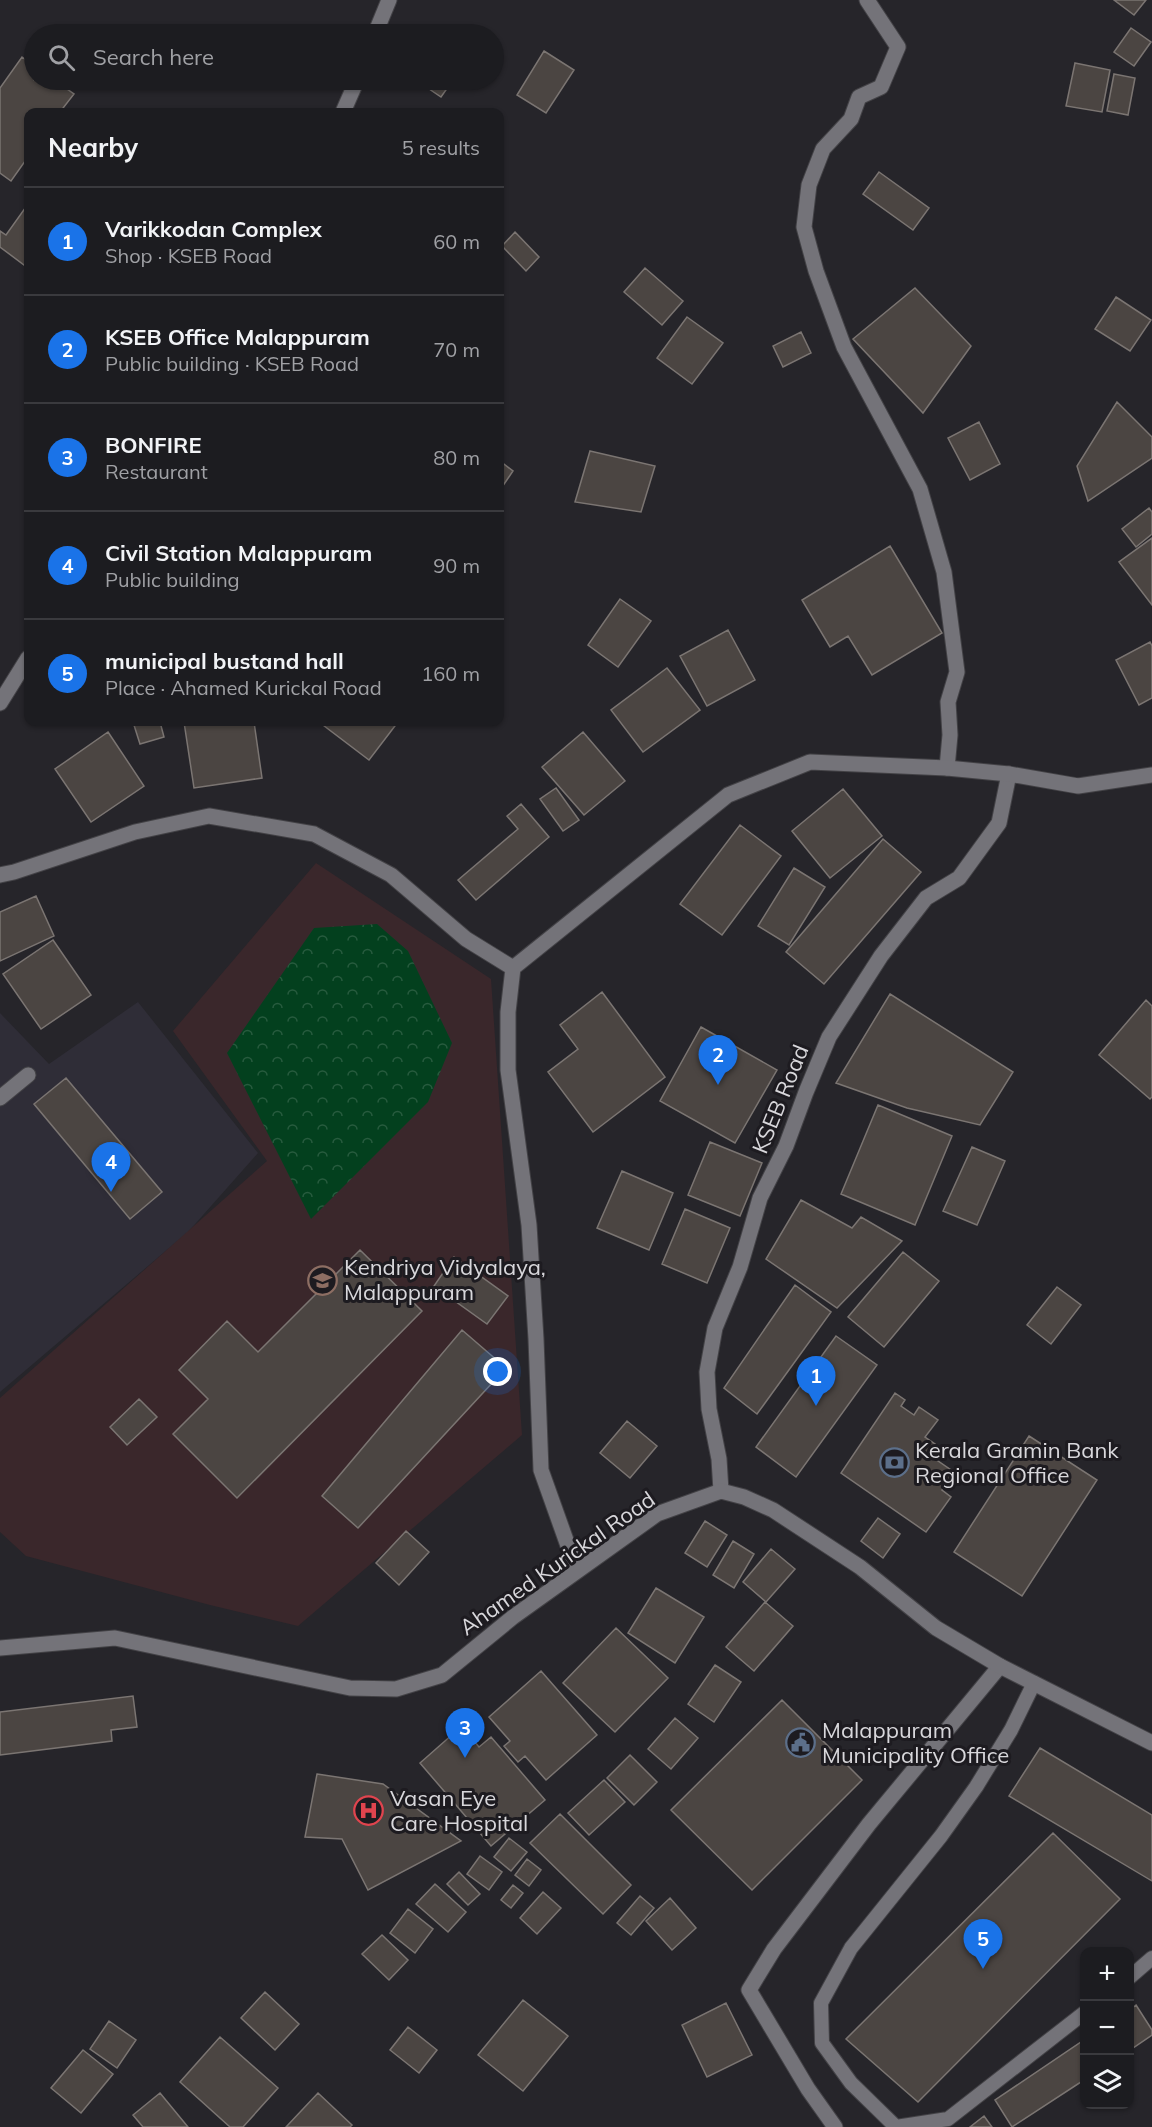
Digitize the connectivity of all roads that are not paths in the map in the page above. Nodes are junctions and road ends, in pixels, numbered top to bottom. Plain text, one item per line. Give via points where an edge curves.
1 (389, 0) edge
2 (867, 0) edge
3 (379, 24) edge
4 (353, 90) edge
5 (346, 108) edge
6 (24, 664) edge
7 (0, 703) edge
8 (947, 768) junction
9 (1009, 774) junction
10 (1152, 775) edge
11 (0, 875) edge
12 (513, 968) junction
13 (28, 1075) dead end
14 (0, 1098) edge
15 (721, 1491) junction
16 (577, 1571) junction
17 (0, 1648) edge
18 (1000, 1666) junction
19 (1034, 1683) junction
20 (1152, 1743) edge
21 (1152, 1958) edge
22 (1134, 1974) edge
23 (1080, 2016) edge
24 (835, 2127) edge

1 - 3 street
2 - 8 street via 898,47 881,87 859,97 851,119 823,148 809,185 804,227 844,347 920,489 944,572 957,672 948,702
4 - 5 street
6 - 7 street
8 - 9 street
8 - 12 street via 810,762 728,795
9 - 10 street via 1078,786
9 - 15 street, KSEB Road via 999,823 959,878 926,898 881,956 829,1037 786,1146 760,1198 740,1268 715,1328 707,1372
11 - 12 street via 135,832 209,816 314,834 391,875 466,939
12 - 16 street via 508,1070 528,1225 542,1470
13 - 14 street
15 - 16 street, Ahamed Kurickal Road via 657,1514
15 - 18 street via 773,1510 860,1567 936,1628
16 - 17 street, Ahamed Kurickal Road via 442,1675 396,1689 350,1688 115,1638
18 - 19 street
18 - 24 street via 869,1824 774,1949 749,1990
19 - 20 street
19 - 23 lane via 976,1788 851,1948 821,2003 822,2043 851,2083 896,2127 948,2119
21 - 22 lane

